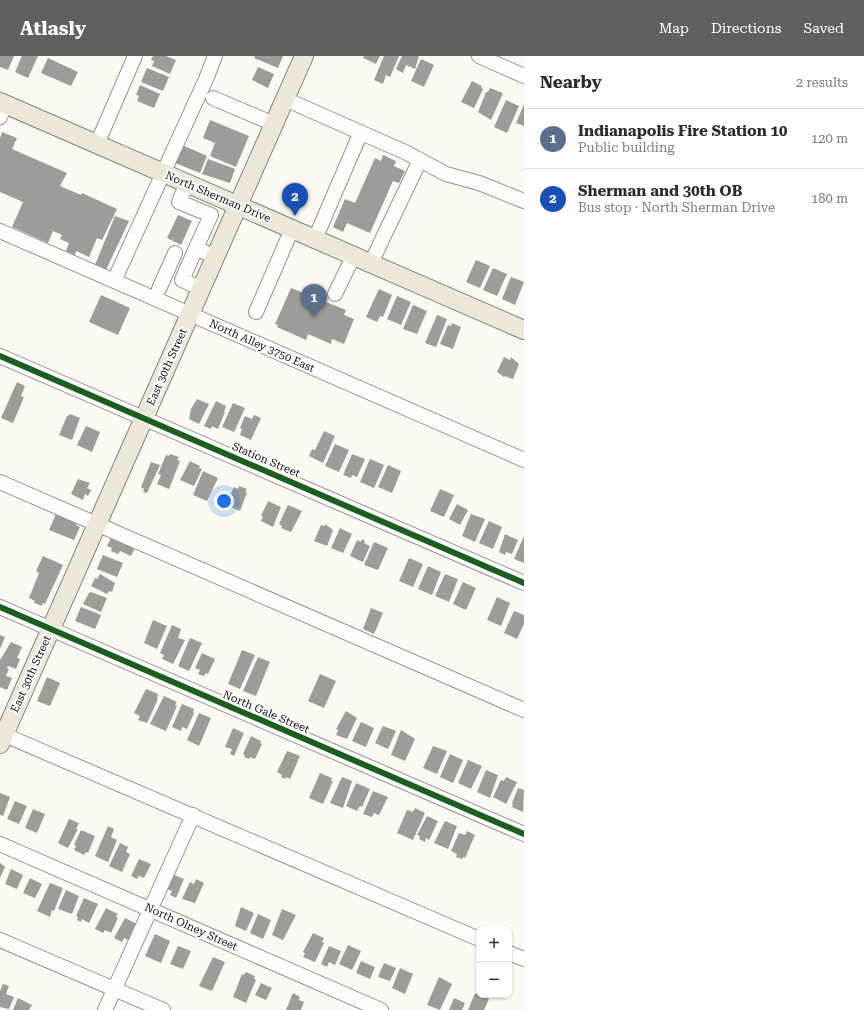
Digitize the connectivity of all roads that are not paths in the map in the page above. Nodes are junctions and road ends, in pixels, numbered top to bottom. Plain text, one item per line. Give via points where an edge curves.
1 (135, 56) edge
2 (215, 56) edge
3 (302, 56) edge
4 (479, 56) edge
5 (524, 76) edge
6 (213, 98) dead end
7 (285, 99) junction
8 (2, 108) edge
9 (274, 124) junction
10 (361, 132) junction
11 (97, 144) junction
12 (420, 160) junction
13 (163, 173) junction
14 (187, 183) junction
15 (219, 197) junction
16 (524, 201) edge
17 (239, 206) junction
18 (208, 220) junction
19 (292, 229) junction
20 (0, 231) edge
21 (226, 234) junction
22 (315, 239) junction
23 (196, 248) junction
24 (175, 253) dead end
25 (354, 255) junction
26 (215, 257) junction
27 (371, 263) junction
28 (166, 273) junction
29 (182, 280) junction
30 (114, 281) junction
31 (159, 289) dead end
32 (202, 289) junction
33 (335, 294) dead end
34 (256, 312) dead end
35 (191, 314) junction
36 (524, 330) edge
37 (0, 356) edge
38 (145, 418) junction
39 (524, 460) edge
40 (0, 482) edge
41 (98, 524) junction
42 (524, 583) edge
43 (0, 607) edge
44 (50, 629) junction
45 (524, 710) edge
46 (1, 737) edge
47 (193, 815) junction
48 (524, 834) edge
49 (0, 844) edge
50 (150, 910) junction
51 (476, 938) edge
52 (0, 940) edge
53 (512, 954) edge
54 (524, 959) edge
55 (114, 989) junction
56 (105, 1010) edge
57 (163, 1010) edge
58 (381, 1010) edge

1 - 11 street
2 - 13 street
3 - 7 main road, East 30th Street
4 - 5 street
6 - 9 street
7 - 9 main road, East 30th Street
7 - 10 street
8 - 11 main road, North Sherman Drive
9 - 17 main road, East 30th Street
10 - 12 street
10 - 22 street
11 - 13 main road, North Sherman Drive
12 - 16 street via 446,174 479,183
12 - 27 street
13 - 14 main road, North Sherman Drive
13 - 30 street
14 - 15 main road, North Sherman Drive
14 - 18 street via 179,202
15 - 17 main road, North Sherman Drive
15 - 18 street
17 - 19 main road, North Sherman Drive
17 - 21 main road, East 30th Street
18 - 21 street
18 - 23 street
19 - 22 main road, North Sherman Drive
19 - 34 street
20 - 30 street, North Alley 3750 East
21 - 26 main road, East 30th Street
22 - 25 main road, North Sherman Drive
23 - 26 street
23 - 29 street
24 - 28 street
25 - 27 main road, North Sherman Drive
25 - 33 street
26 - 32 main road, East 30th Street
27 - 36 main road, North Sherman Drive
28 - 29 street
28 - 31 street
29 - 32 street
30 - 35 street, North Alley 3750 East
32 - 35 main road, East 30th Street
35 - 38 main road, East 30th Street
35 - 39 street, North Alley 3750 East
37 - 38 street, Station Street
38 - 41 main road, East 30th Street
38 - 42 street, Station Street
40 - 41 street
41 - 44 main road, East 30th Street
41 - 45 street
43 - 44 street, North Gale Street
44 - 46 main road, East 30th Street
44 - 48 street, North Gale Street
46 - 47 street
47 - 50 street
47 - 51 street
49 - 50 street, North Olney Street
50 - 55 street
50 - 58 street, North Olney Street
52 - 55 street
53 - 54 street
55 - 56 street
55 - 57 street

